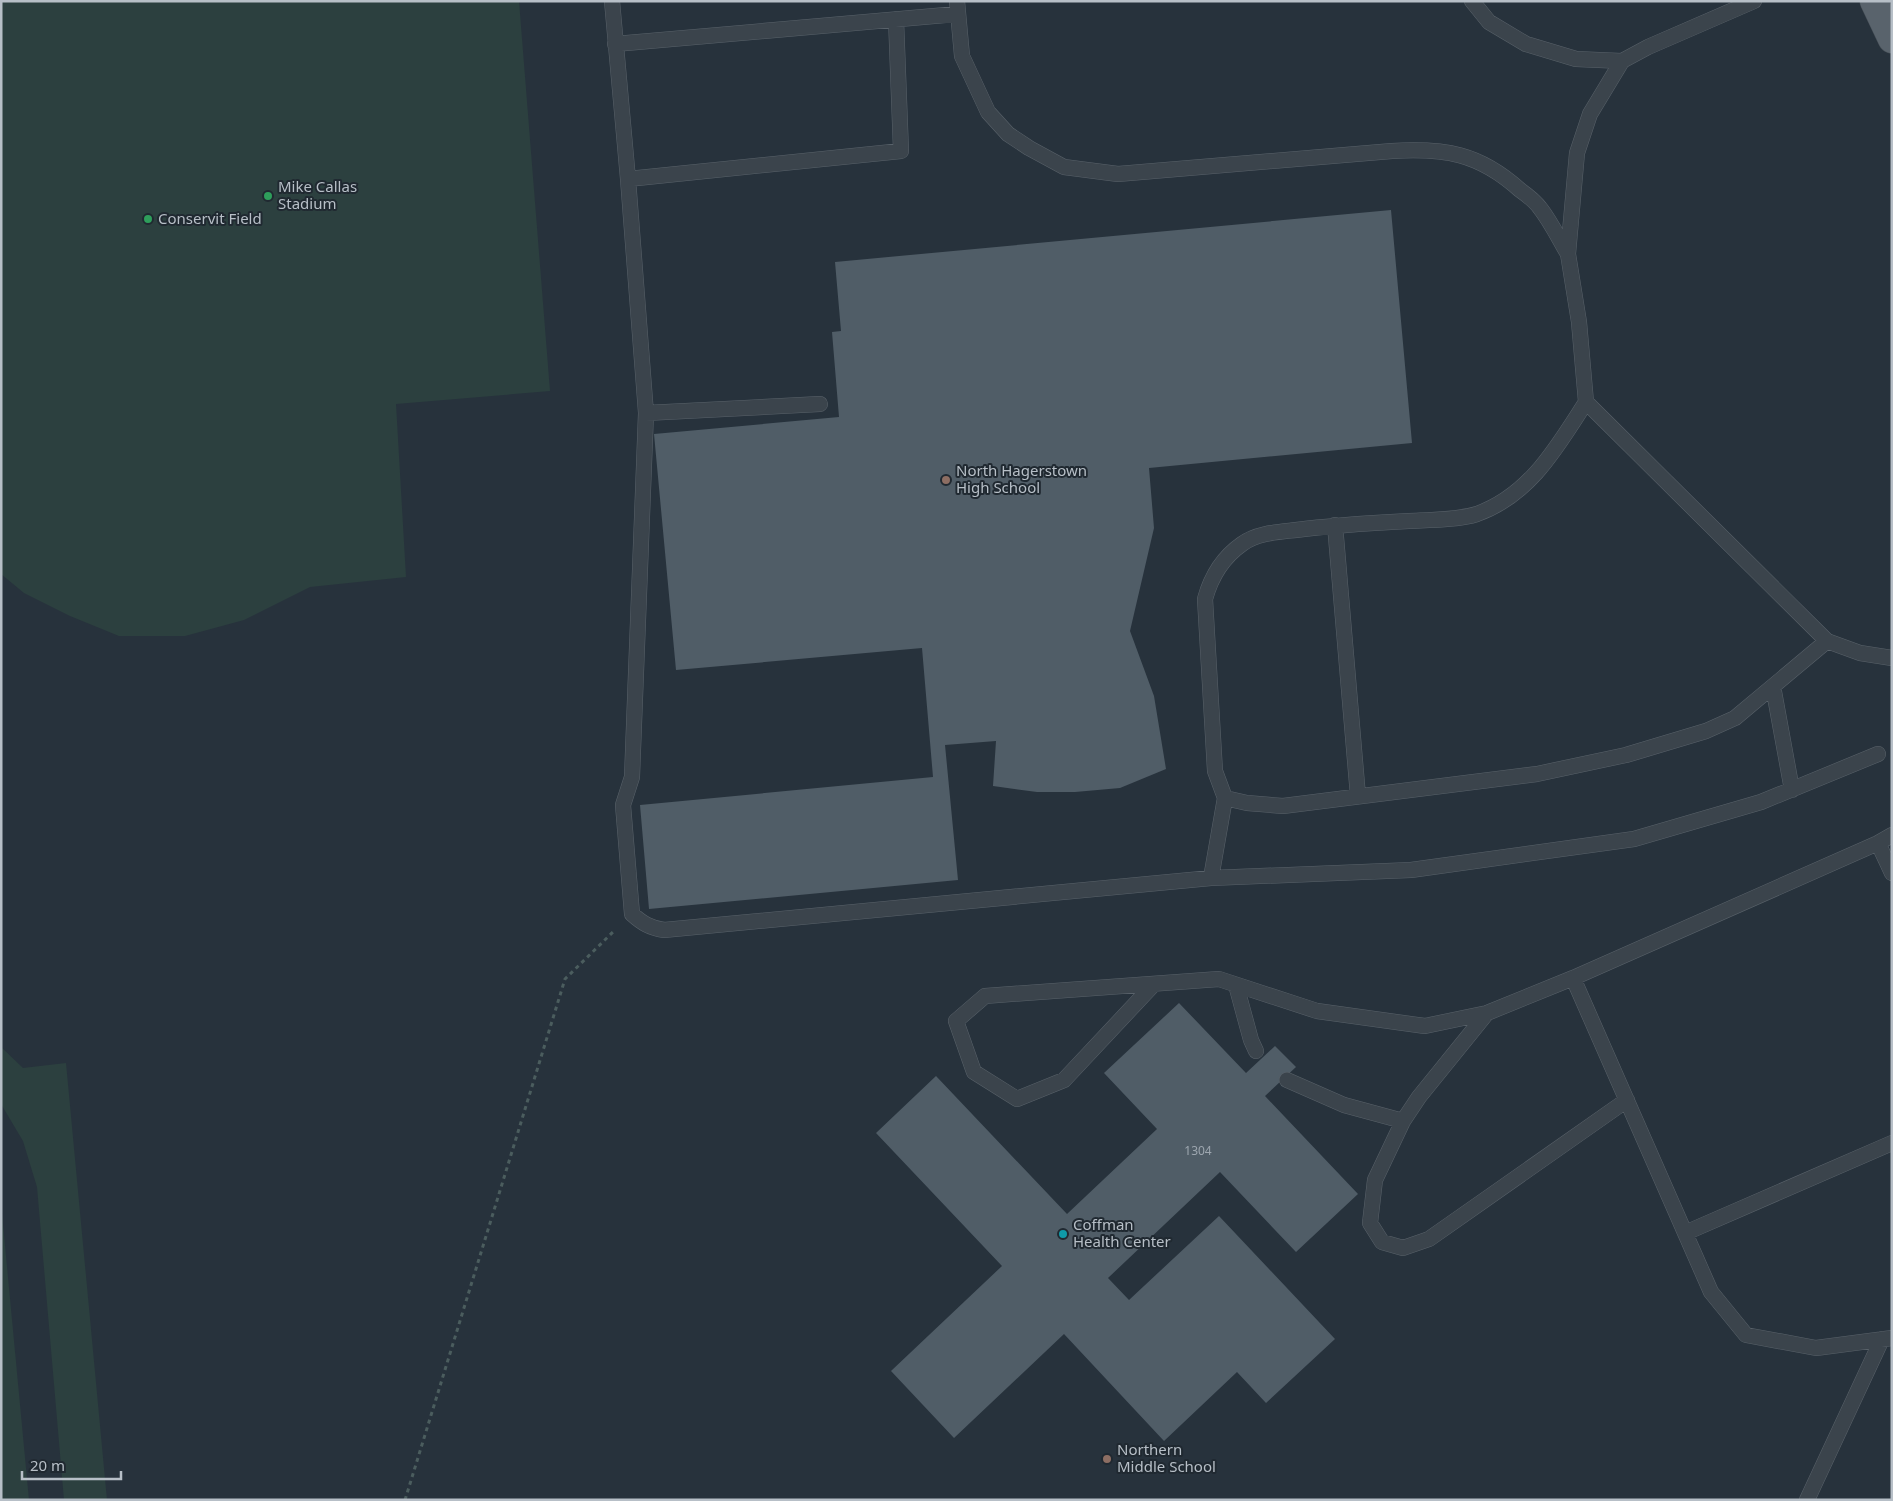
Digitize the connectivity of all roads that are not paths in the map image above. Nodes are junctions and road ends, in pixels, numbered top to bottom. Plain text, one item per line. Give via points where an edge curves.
1 (612, 1) edge
2 (1472, 1) edge
3 (1754, 1) edge
4 (1874, 1) edge
5 (957, 7) edge
6 (896, 19) junction
7 (1892, 39) edge
8 (615, 44) junction
9 (1622, 61) junction
10 (628, 179) junction
11 (1568, 254) junction
12 (1586, 402) junction
13 (820, 404) dead end
14 (646, 413) junction
15 (1335, 525) junction
16 (1827, 641) junction
17 (1892, 658) edge
18 (1773, 686) junction
19 (1878, 754) dead end
20 (1792, 790) junction
21 (1358, 796) junction
22 (1225, 798) junction
23 (1892, 835) edge
24 (1878, 844) junction
25 (1892, 873) edge
26 (1211, 878) junction
27 (1574, 978) junction
28 (1154, 984) junction
29 (1236, 985) junction
30 (1487, 1013) junction
31 (1256, 1051) dead end
32 (1287, 1080) dead end
33 (1627, 1100) junction
34 (1403, 1121) junction
35 (1892, 1143) edge
36 (1685, 1233) junction
37 (1887, 1339) edge
38 (1807, 1500) edge

1 - 8 lane
2 - 9 lane via 1489,22 1526,44 1576,60
3 - 9 lane
4 - 7 main road
5 - 6 lane
5 - 11 lane via 962,56 988,112 1008,134 1064,167 1118,174 1400,151 1455,154 1481,162 1504,175 1540,207
6 - 8 lane
6 - 10 lane via 901,151
8 - 10 lane
9 - 11 lane via 1590,114 1577,153
10 - 14 lane
11 - 12 lane via 1579,322
12 - 15 lane via 1549,459 1522,488 1502,502 1476,514 1439,520
12 - 16 lane
13 - 14 lane
14 - 26 lane via 632,777 623,805 632,914 651,928 664,930
15 - 21 lane
15 - 22 lane via 1265,534 1242,543 1225,559 1211,580 1205,599 1215,772
16 - 17 lane via 1860,653
16 - 18 lane
18 - 20 lane
18 - 21 lane via 1735,718 1626,755 1537,774
19 - 20 lane
20 - 26 lane via 1634,839 1411,870
21 - 22 lane via 1283,806
22 - 26 lane
23 - 24 lane
24 - 25 lane
24 - 27 lane
27 - 30 lane
27 - 33 lane
28 - 28 lane via 1064,1080 1017,1099 974,1072 956,1021 985,996
28 - 29 lane via 1219,979
29 - 30 lane via 1317,1010 1425,1026
29 - 31 lane
30 - 34 lane
32 - 34 lane via 1344,1105
33 - 34 lane via 1429,1239 1403,1248 1382,1242 1370,1223 1375,1180
33 - 36 lane
35 - 36 lane
36 - 37 lane via 1711,1292 1746,1335 1816,1348
37 - 38 lane

